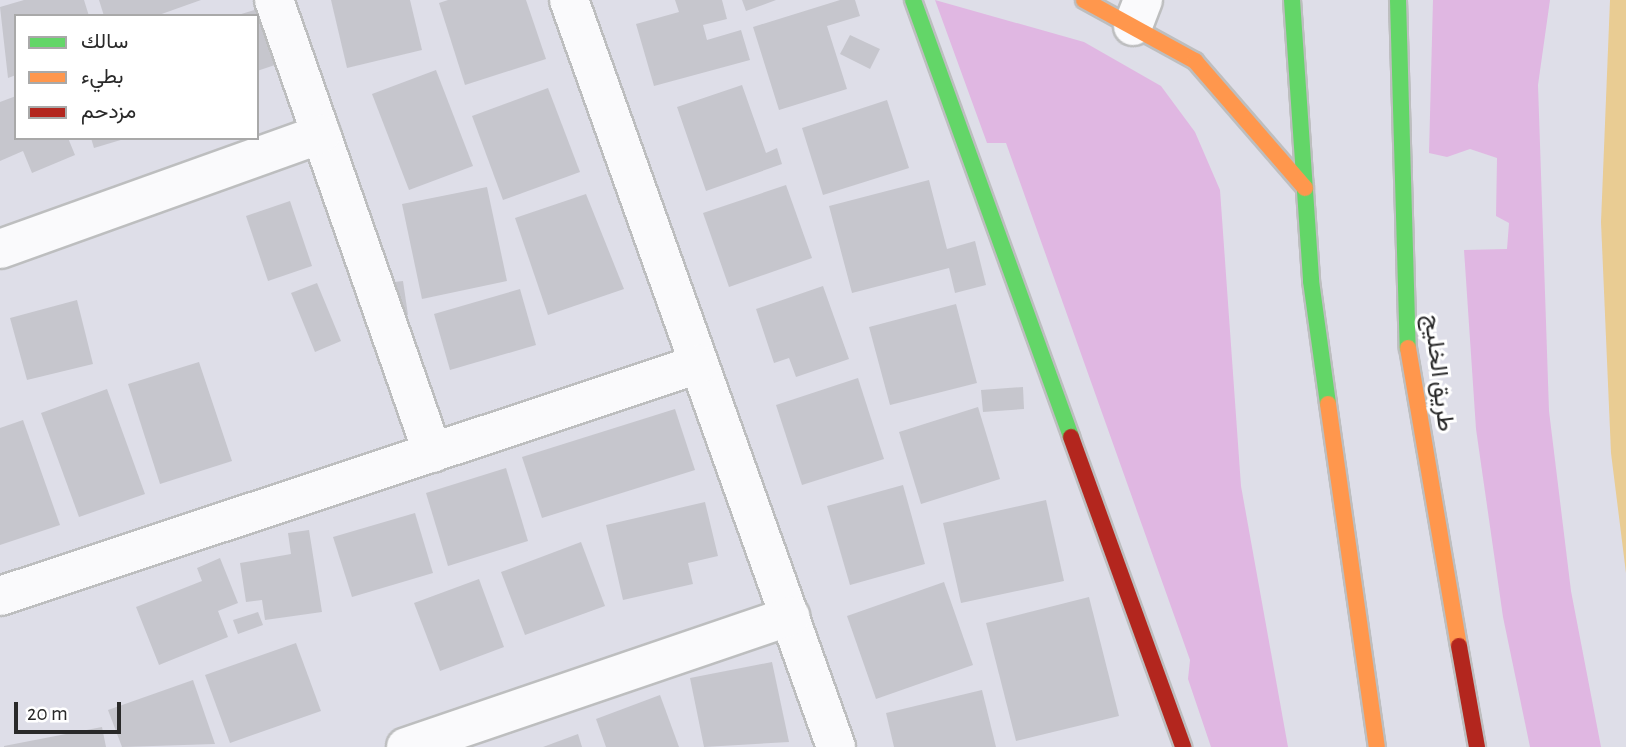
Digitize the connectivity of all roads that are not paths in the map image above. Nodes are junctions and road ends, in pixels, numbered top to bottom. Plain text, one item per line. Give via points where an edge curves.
1 (274, 0) edge
2 (569, 0) edge
3 (913, 0) edge
4 (1084, 0) edge
5 (1292, 0) edge
6 (1398, 0) edge
7 (1138, 13) edge
8 (321, 134) junction
9 (1305, 188) junction
10 (0, 248) edge
11 (699, 364) junction
12 (433, 453) junction
13 (0, 596) edge
14 (790, 616) junction
15 (406, 747) edge
16 (836, 747) edge
17 (1183, 747) edge
18 (1377, 747) edge
19 (1478, 747) edge

1 - 8 street
2 - 11 street
3 - 17 main road
4 - 7 main road
5 - 9 main road
6 - 19 main road, طريق الخليج via 1408,355
7 - 9 main road via 1195,61
8 - 10 street
8 - 12 street
9 - 18 main road via 1311,281
11 - 12 street
11 - 14 street
12 - 13 street
14 - 15 street
14 - 16 street

